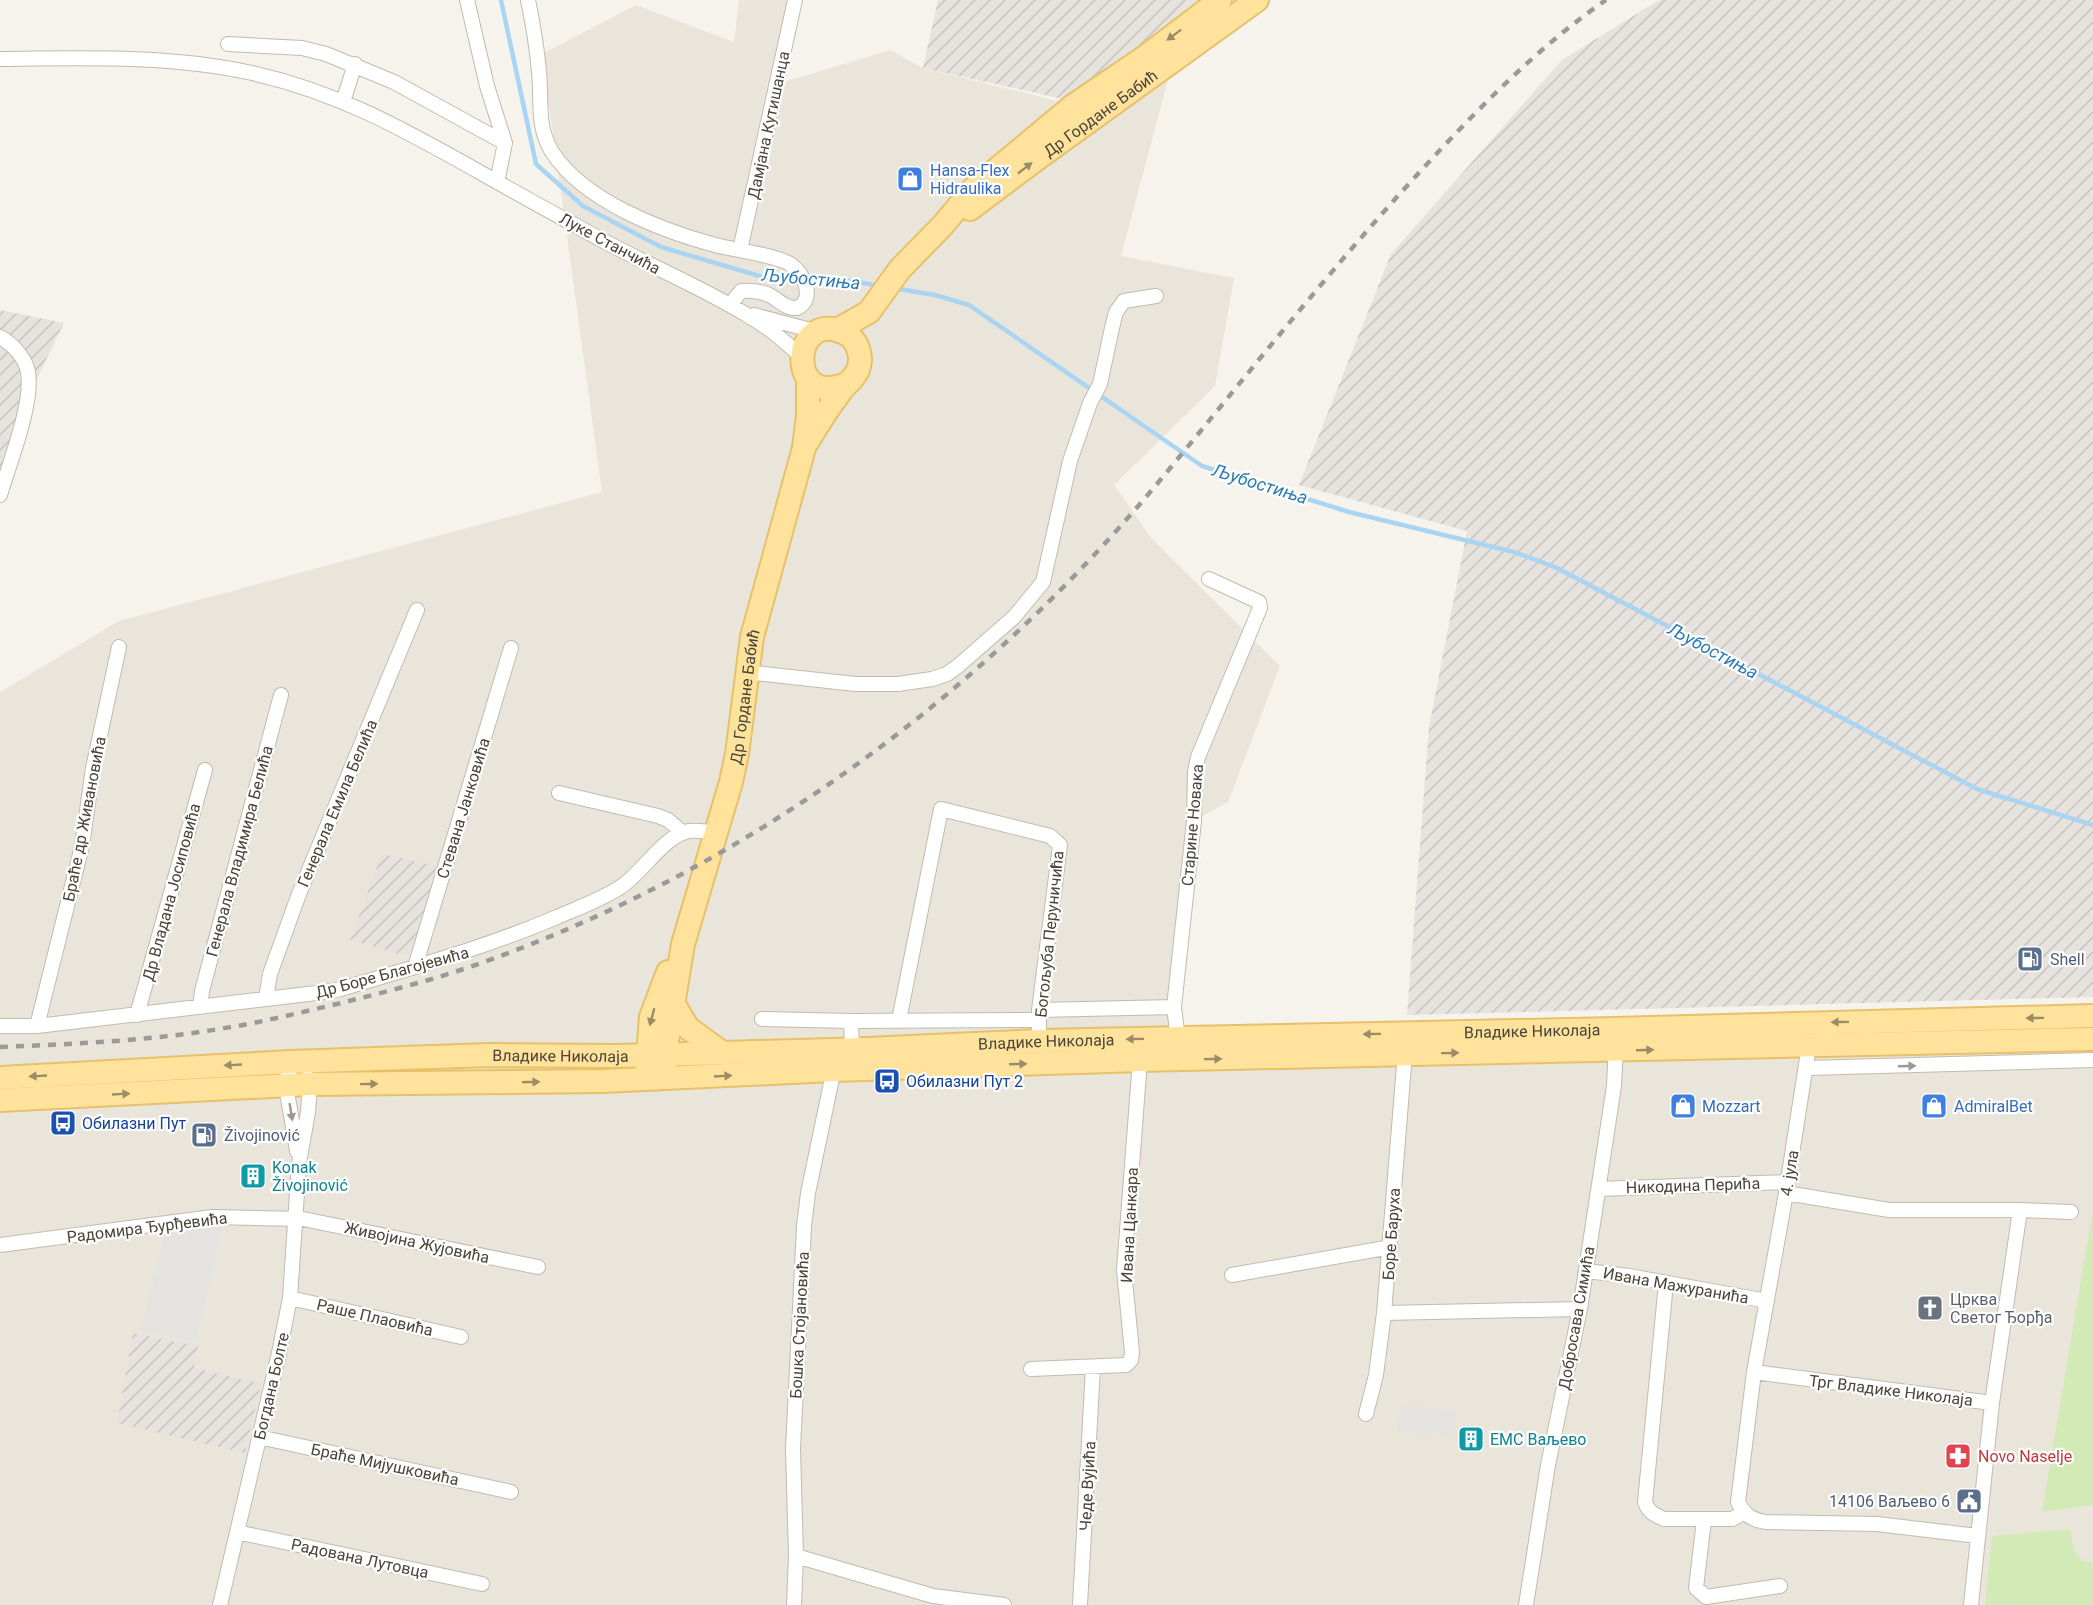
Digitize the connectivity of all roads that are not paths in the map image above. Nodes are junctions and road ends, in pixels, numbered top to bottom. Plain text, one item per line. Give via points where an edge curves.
1 (467, 0) edge
2 (528, 0) edge
3 (795, 0) edge
4 (1220, 0) edge
5 (1257, 0) edge
6 (228, 44) dead end
7 (0, 59) edge
8 (355, 64) junction
9 (344, 102) junction
10 (505, 143) junction
11 (497, 182) junction
12 (943, 225) junction
13 (740, 250) junction
14 (1156, 296) dead end
15 (730, 305) junction
16 (872, 309) junction
17 (748, 315) junction
18 (827, 331) junction
19 (0, 337) edge
20 (858, 347) junction
21 (801, 356) junction
22 (808, 378) junction
23 (846, 384) junction
24 (804, 448) junction
25 (0, 495) edge
26 (1209, 579) dead end
27 (417, 610) dead end
28 (119, 647) dead end
29 (511, 648) dead end
30 (746, 672) junction
31 (281, 695) dead end
32 (205, 770) dead end
33 (559, 793) dead end
34 (716, 832) junction
35 (683, 833) junction
36 (683, 944) junction
37 (415, 967) junction
38 (266, 998) junction
39 (673, 1003) junction
40 (200, 1007) junction
41 (1174, 1007) junction
42 (137, 1015) junction
43 (2093, 1016) edge
44 (762, 1019) dead end
45 (899, 1020) junction
46 (851, 1021) junction
47 (1039, 1024) junction
48 (0, 1026) edge
49 (36, 1026) junction
50 (1178, 1039) junction
51 (1616, 1040) junction
52 (2093, 1040) edge
53 (1809, 1045) junction
54 (721, 1052) junction
55 (1405, 1053) junction
56 (656, 1055) junction
57 (841, 1056) junction
58 (1140, 1060) junction
59 (2093, 1060) edge
60 (297, 1061) junction
61 (1807, 1068) junction
62 (0, 1078) edge
63 (656, 1079) junction
64 (310, 1084) junction
65 (286, 1086) junction
66 (0, 1100) edge
67 (299, 1163) junction
68 (1787, 1187) junction
69 (1599, 1189) junction
70 (2020, 1210) junction
71 (2071, 1212) dead end
72 (295, 1219) junction
73 (0, 1245) edge
74 (1390, 1247) junction
75 (538, 1266) dead end
76 (1586, 1271) junction
77 (1232, 1275) dead end
78 (1666, 1283) junction
79 (290, 1298) junction
80 (1767, 1301) junction
81 (1580, 1309) junction
82 (1384, 1313) junction
83 (461, 1337) dead end
84 (1094, 1367) junction
85 (1031, 1369) dead end
86 (1754, 1372) junction
87 (1992, 1403) junction
88 (1366, 1414) dead end
89 (259, 1437) junction
90 (511, 1492) dead end
91 (1743, 1514) junction
92 (1704, 1520) junction
93 (237, 1532) junction
94 (1978, 1536) junction
95 (796, 1556) junction
96 (482, 1584) dead end
97 (1780, 1586) dead end
98 (220, 1605) edge
99 (794, 1605) edge
100 (1004, 1605) edge
101 (1080, 1605) edge
102 (1526, 1605) edge
103 (1971, 1605) edge

1 - 10 street
2 - 13 street via 536,34 541,124 546,142 567,171 625,211 689,237
3 - 13 street, Дамјана Кутишанца
4 -> 12 main road, Др Гордане Бабић via 1074,105 973,189
12 -> 5 main road, Др Гордане Бабић via 981,202
6 - 8 street via 302,48
7 - 9 street, Луке Станчића via 115,58 205,64 284,81
8 - 9 street
8 - 10 street
9 - 11 street, Луке Станчића via 415,135
10 - 11 street
11 - 15 street, Луке Станчића
12 - 16 main road, Др Гордане Бабић via 900,269
13 - 15 street via 789,263 797,270 808,296 797,308 789,308 755,290 741,291
14 - 30 street via 1120,304 1100,384 1070,461 1043,582 1014,617 958,666 932,679 855,684
15 - 17 street, Луке Станчића
16 - 18 main road
16 - 20 main road
17 - 18 street, Луке Станчића
17 - 21 street, Луке Станчића
18 - 20 main road via 846,333
18 - 21 main road via 810,338
19 - 25 street via 12,343 27,367 28,398
20 - 23 main road via 860,364
21 - 22 main road
22 - 23 main road via 821,387 838,388
22 - 24 main road
23 - 24 main road
24 - 30 main road, Др Гордане Бабић
26 - 41 street, Старине Новака via 1259,602 1260,608 1198,757
27 - 38 street, Генерала Емила Белића via 298,894 270,974
28 - 49 street, Браће др Живановића via 93,768 82,846
29 - 37 street, Стевана Јанковића
30 - 34 main road, Др Гордане Бабић via 737,754
31 - 40 street, Генерала Владимира Белића
32 - 42 street, Др Владана Јосиповића
33 - 35 street via 658,816
34 - 35 street
34 - 36 main road, Др Гордане Бабић
35 - 37 street, Др Боре Благојевића via 618,889 524,932
36 - 39 main road, Др Гордане Бабић
36 -> 56 main road, Др Гордане Бабић via 665,977 651,1017
37 - 38 street, Др Боре Благојевића via 325,992
38 - 40 street, Др Боре Благојевића
39 - 54 main road via 688,1028
39 - 56 main road, Др Гордане Бабић
40 - 42 street, Др Боре Благојевића
41 - 47 street
41 - 50 street, Старине Новака
42 - 49 street, Др Боре Благојевића
43 -> 51 main road, Владике Николаја
44 - 46 street
45 - 46 street
45 - 47 street
45 - 47 street, Богољуба Перуничића via 941,809 1050,836 1060,845
46 - 57 street, Бошка Стојановића
50 -> 47 main road, Владике Николаја
47 - 57 main road, Владике Николаја
48 - 49 street, Др Боре Благојевића
51 -> 50 main road, Владике Николаја via 1570,1029
51 -> 53 main road, Владике Николаја
55 -> 51 main road, Владике Николаја
51 - 69 street, Добросава Симића via 1614,1086
52 - 53 main road, Владике Николаја
53 - 61 street, 4. јула
54 - 56 main road, Владике Николаја
54 - 57 main road, Владике Николаја
58 -> 55 main road, Владике Николаја
55 - 74 street, Боре Баруха
56 - 60 main road, Владике Николаја
56 - 63 main road, Др Гордане Бабић
57 -> 58 main road, Владике Николаја
63 -> 57 main road, Владике Николаја
57 - 95 street, Бошка Стојановића via 808,1192 804,1226 793,1449
58 - 84 street, Ивана Цанкара via 1124,1270 1131,1360 1126,1365
61 -> 59 street
60 -> 62 main road, Владике Николаја
60 - 64 street, Богдана Болте
60 - 65 street, Богдана Болте
61 - 68 street, 4. јула
64 -> 63 main road, Владике Николаја
64 - 65 main road, Владике Николаја
64 - 67 street, Богдана Болте
66 -> 65 main road, Владике Николаја
65 -> 67 street, Богдана Болте
67 - 72 street, Богдана Болте
68 - 69 street, Никодина Перића
68 - 70 street via 1889,1210
68 - 80 street, 4. јула
69 - 76 street, Добросава Симића
70 - 71 street
70 - 87 street, Трг Владике Николаја
72 - 73 street, Радомира Ђурђевића via 212,1217
72 - 75 street, Живојина Жујовића
72 - 79 street, Богдана Болте
74 - 77 street
74 - 82 street, Боре Баруха
76 - 78 street, Ивана Мажуранића
76 - 81 street, Добросава Симића
78 - 80 street, Ивана Мажуранића
78 - 92 street via 1645,1502 1647,1509 1664,1519
79 - 83 street, Раше Плаовића
79 - 89 street, Богдана Болте
80 - 86 street, 4. јула
81 - 82 street
81 - 102 street, Добросава Симића via 1548,1465
82 - 88 street, Боре Баруха via 1376,1375
84 - 85 street, Ивана Цанкара
84 - 101 street, Чеде Вујића
86 - 87 street, Трг Владике Николаја
86 - 91 street, 4. јула via 1738,1502
87 - 94 street
89 - 90 street, Браће Мијушковића
89 - 93 street, Богдана Болте
91 - 92 street via 1732,1519
91 - 94 street via 1765,1522 1877,1524
92 - 97 street via 1696,1588 1700,1593 1706,1596
93 - 96 street, Радована Лутовца
93 - 98 street, Богдана Болте
94 - 103 street
95 - 99 street, Бошка Стојановића
95 - 100 street via 933,1596

